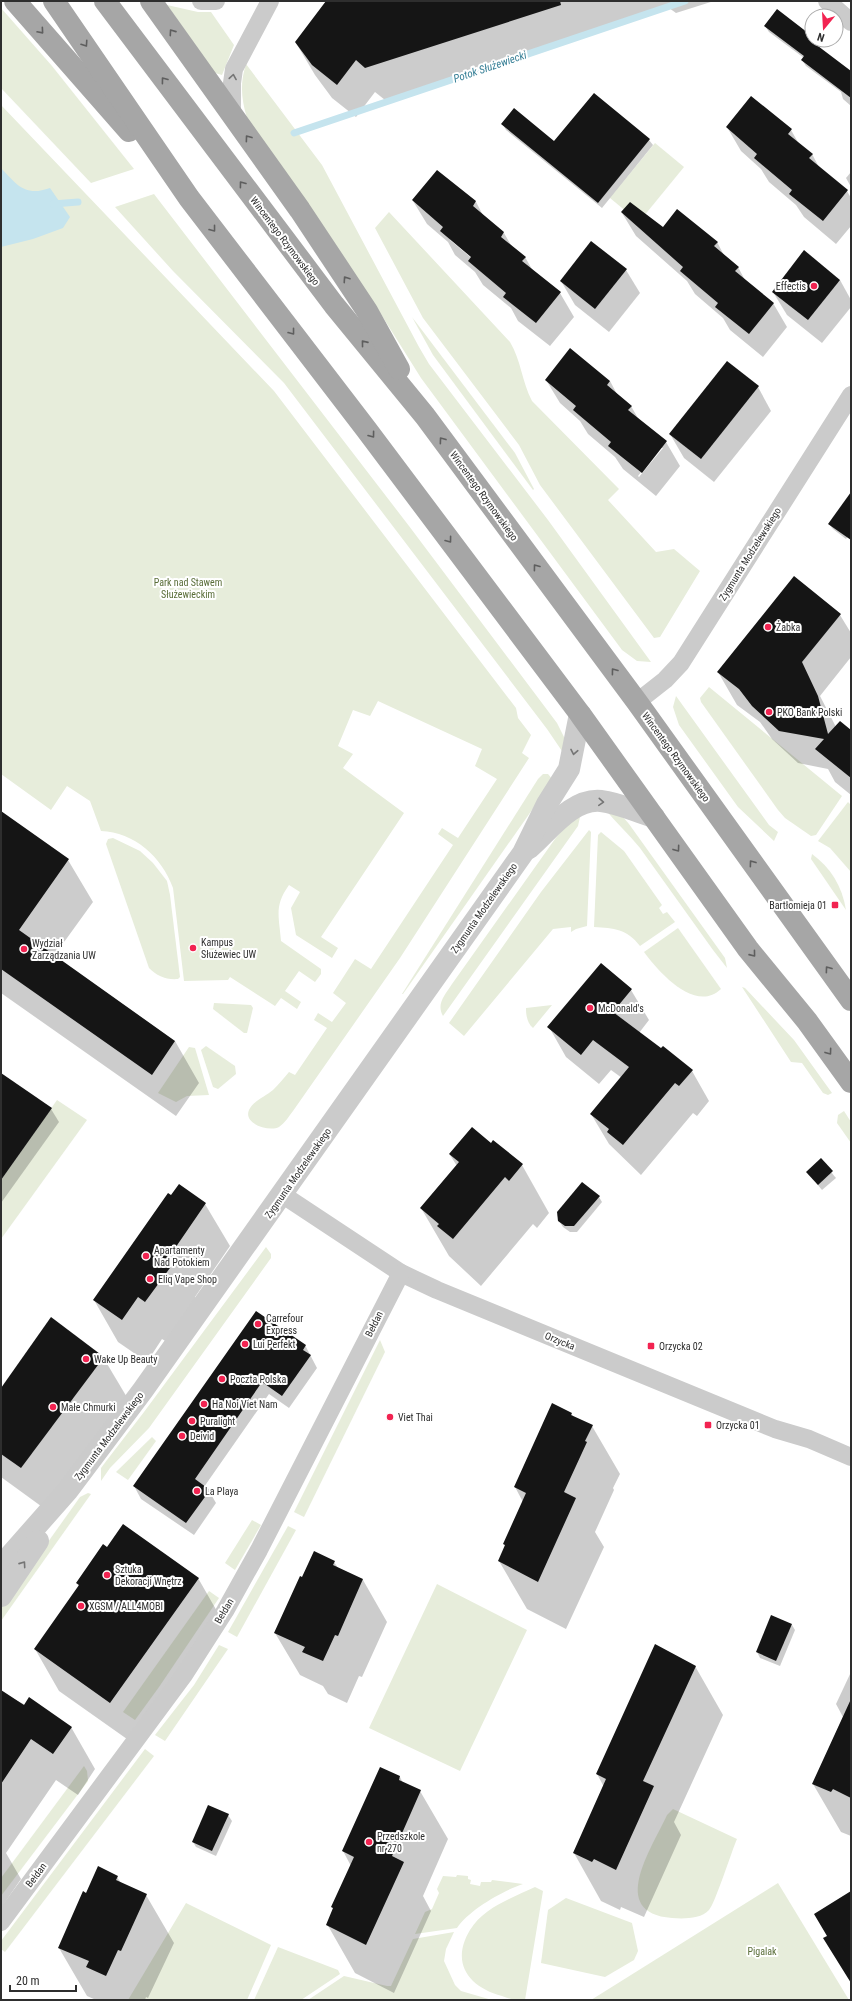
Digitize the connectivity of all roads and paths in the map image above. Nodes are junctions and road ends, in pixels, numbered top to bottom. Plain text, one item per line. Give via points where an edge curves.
1 (15, 1) edge
2 (54, 1) edge
3 (105, 1) edge
4 (151, 1) edge
5 (201, 1) edge
6 (216, 1) edge
7 (270, 1) edge
8 (827, 1) edge
9 (851, 22) edge
10 (232, 116) junction
11 (189, 198) junction
12 (851, 396) edge
13 (425, 416) junction
14 (637, 702) junction
15 (580, 714) junction
16 (654, 817) junction
17 (523, 853) junction
18 (851, 1000) edge
19 (851, 1082) edge
20 (283, 1195) junction
21 (401, 1273) junction
22 (851, 1457) edge
23 (68, 1490) junction
24 (1, 1566) edge
25 (1, 1596) edge
26 (1, 1922) edge

1 -> 11 main road
2 -> 11 main road
13 -> 3 main road, Wincentego Rzymowskiego via 334,305
10 -> 4 main road
5 - 6 street
10 -> 7 street via 234,69
8 - 9 street
13 -> 10 main road via 367,312 300,210
11 -> 15 main road
12 - 14 street, Zygmunta Modzelewskiego via 681,663 666,680
14 -> 13 main road, Wincentego Rzymowskiego
18 -> 14 main road, Wincentego Rzymowskiego
15 - 16 main road
15 -> 17 street, Zygmunta Modzelewskiego via 569,769 546,804
17 -> 16 street, Zygmunta Modzelewskiego via 570,811 587,803 608,802
16 -> 19 main road via 748,949
17 - 20 street, Zygmunta Modzelewskiego
20 - 21 street, Orzycka
20 - 23 street, Zygmunta Modzelewskiego
21 - 22 street, Orzycka via 622,1367
21 - 26 street, Bełdan via 259,1550 221,1616 184,1675
23 - 24 street, Zygmunta Modzelewskiego
25 -> 23 street, Zygmunta Modzelewskiego via 36,1545

